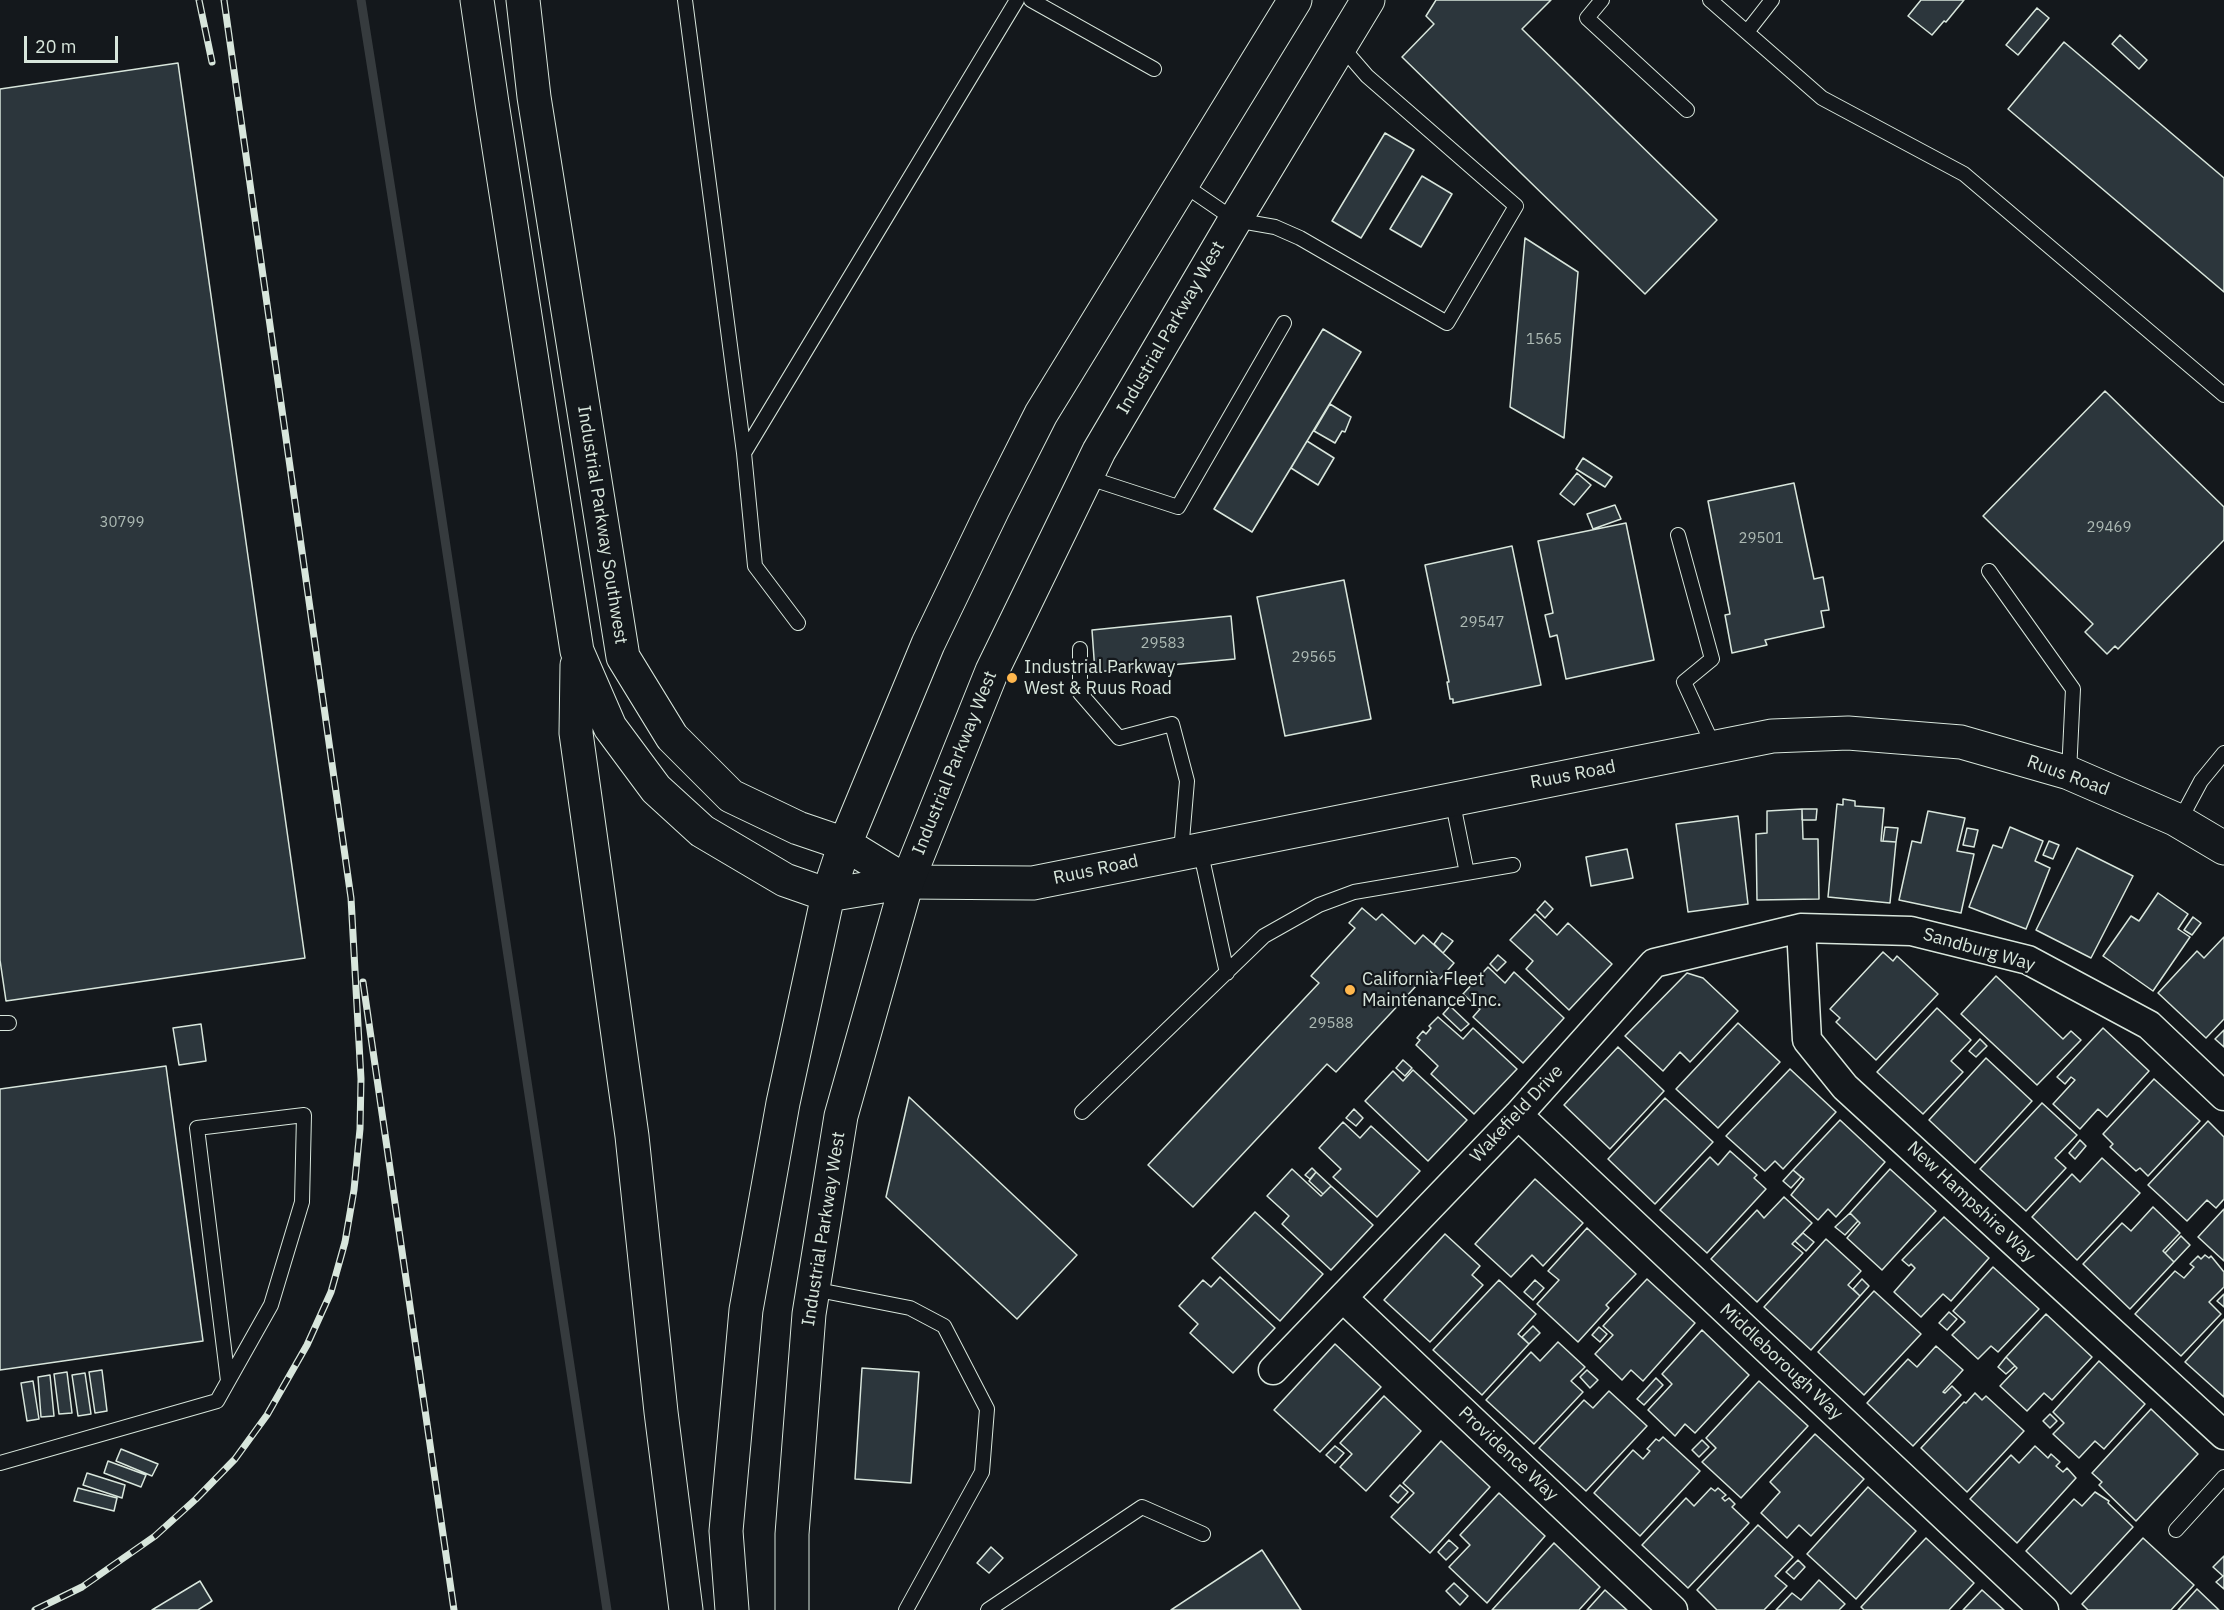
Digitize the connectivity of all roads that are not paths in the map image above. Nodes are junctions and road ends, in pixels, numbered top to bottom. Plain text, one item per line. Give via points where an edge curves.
1 (477, 0) edge
2 (523, 0) edge
3 (685, 0) edge
4 (1017, 0) edge
5 (1031, 0) edge
6 (1295, 0) edge
7 (1368, 0) edge
8 (1602, 0) edge
9 (1710, 0) edge
10 (1772, 0) edge
11 (1747, 32) junction
12 (1341, 46) junction
13 (1154, 69) dead end
14 (1687, 110) dead end
15 (1181, 183) junction
16 (1235, 220) junction
17 (1284, 323) dead end
18 (2224, 395) edge
19 (744, 453) junction
20 (1086, 477) junction
21 (1678, 535) dead end
22 (1989, 571) dead end
23 (798, 623) dead end
24 (1080, 649) dead end
25 (577, 651) junction
26 (1714, 747) junction
27 (2224, 753) edge
28 (2070, 773) junction
29 (1452, 799) junction
30 (2179, 822) junction
31 (845, 844) junction
32 (2224, 848) edge
33 (1191, 851) junction
34 (1513, 865) dead end
35 (1467, 873) junction
36 (907, 882) junction
37 (828, 895) junction
38 (1801, 928) junction
39 (1227, 973) junction
40 (2224, 1096) edge
41 (1082, 1112) dead end
42 (1518, 1115) junction
43 (813, 1288) junction
44 (1342, 1298) junction
45 (1273, 1370) dead end
46 (228, 1381) junction
47 (2224, 1435) edge
48 (0, 1463) edge
49 (2224, 1478) edge
50 (2176, 1530) dead end
51 (1203, 1534) dead end
52 (686, 1610) edge
53 (732, 1610) edge
54 (792, 1610) edge
55 (906, 1610) edge
56 (988, 1610) edge
57 (1673, 1610) edge
58 (2044, 1610) edge

1 - 25 main road
2 - 31 main road, Industrial Parkway Southwest via 534,97 623,657 672,737 731,796 798,828
3 - 19 lane
4 - 19 lane
5 - 13 lane
6 - 15 main road
7 - 12 main road, Industrial Parkway West
8 - 14 lane via 1587,18
9 - 11 lane
10 - 11 lane
11 - 18 lane via 1822,98 1964,174
12 - 16 main road, Industrial Parkway West
12 - 16 lane via 1367,76 1516,206 1447,323 1300,238 1275,227
15 - 16 lane
15 - 31 main road via 1041,414 928,644
16 - 20 main road, Industrial Parkway West
17 - 20 lane via 1178,507
19 - 23 lane via 755,566
20 - 36 main road, Industrial Parkway West via 992,670
21 - 26 lane via 1712,659 1684,682
22 - 28 lane via 2073,689
24 - 33 lane via 1080,693 1119,738 1172,724 1187,781
25 - 37 main road via 610,727 656,789 702,831 785,880
25 - 52 main road via 576,733 632,1136
26 - 28 main road, Ruus Road via 1772,736 1848,734 1961,742
26 - 29 main road, Ruus Road
27 - 30 lane via 2201,781
28 - 30 main road, Ruus Road
29 - 33 main road, Ruus Road
29 - 35 lane
30 - 32 main road, Ruus Road
31 - 36 main road, Industrial Parkway Southwest
31 - 37 main road
33 - 36 main road, Ruus Road via 1033,883
33 - 39 lane
34 - 35 lane
35 - 39 lane via 1353,892 1319,905 1264,936
36 - 37 main road
36 - 43 main road, Industrial Parkway West via 841,1116
37 - 53 main road via 783,1103 746,1310 726,1531
38 - 40 street, Sandburg Way via 1911,931 2028,960 2149,1025
38 - 42 street, Wakefield Drive via 1654,963
38 - 47 street, New Hampshire Way via 1807,1040 1845,1087
39 - 41 lane
42 - 44 street, Wakefield Drive
42 - 58 street, Middleborough Way
43 - 54 main road, Industrial Parkway West via 792,1534
43 - 55 lane via 910,1308 944,1326 987,1409 982,1472
44 - 45 street, Wakefield Drive
44 - 57 street, Providence Way
46 - 46 lane via 271,1305 302,1202 304,1115 197,1128
46 - 48 lane via 217,1401
49 - 50 lane
51 - 56 lane via 1142,1507

